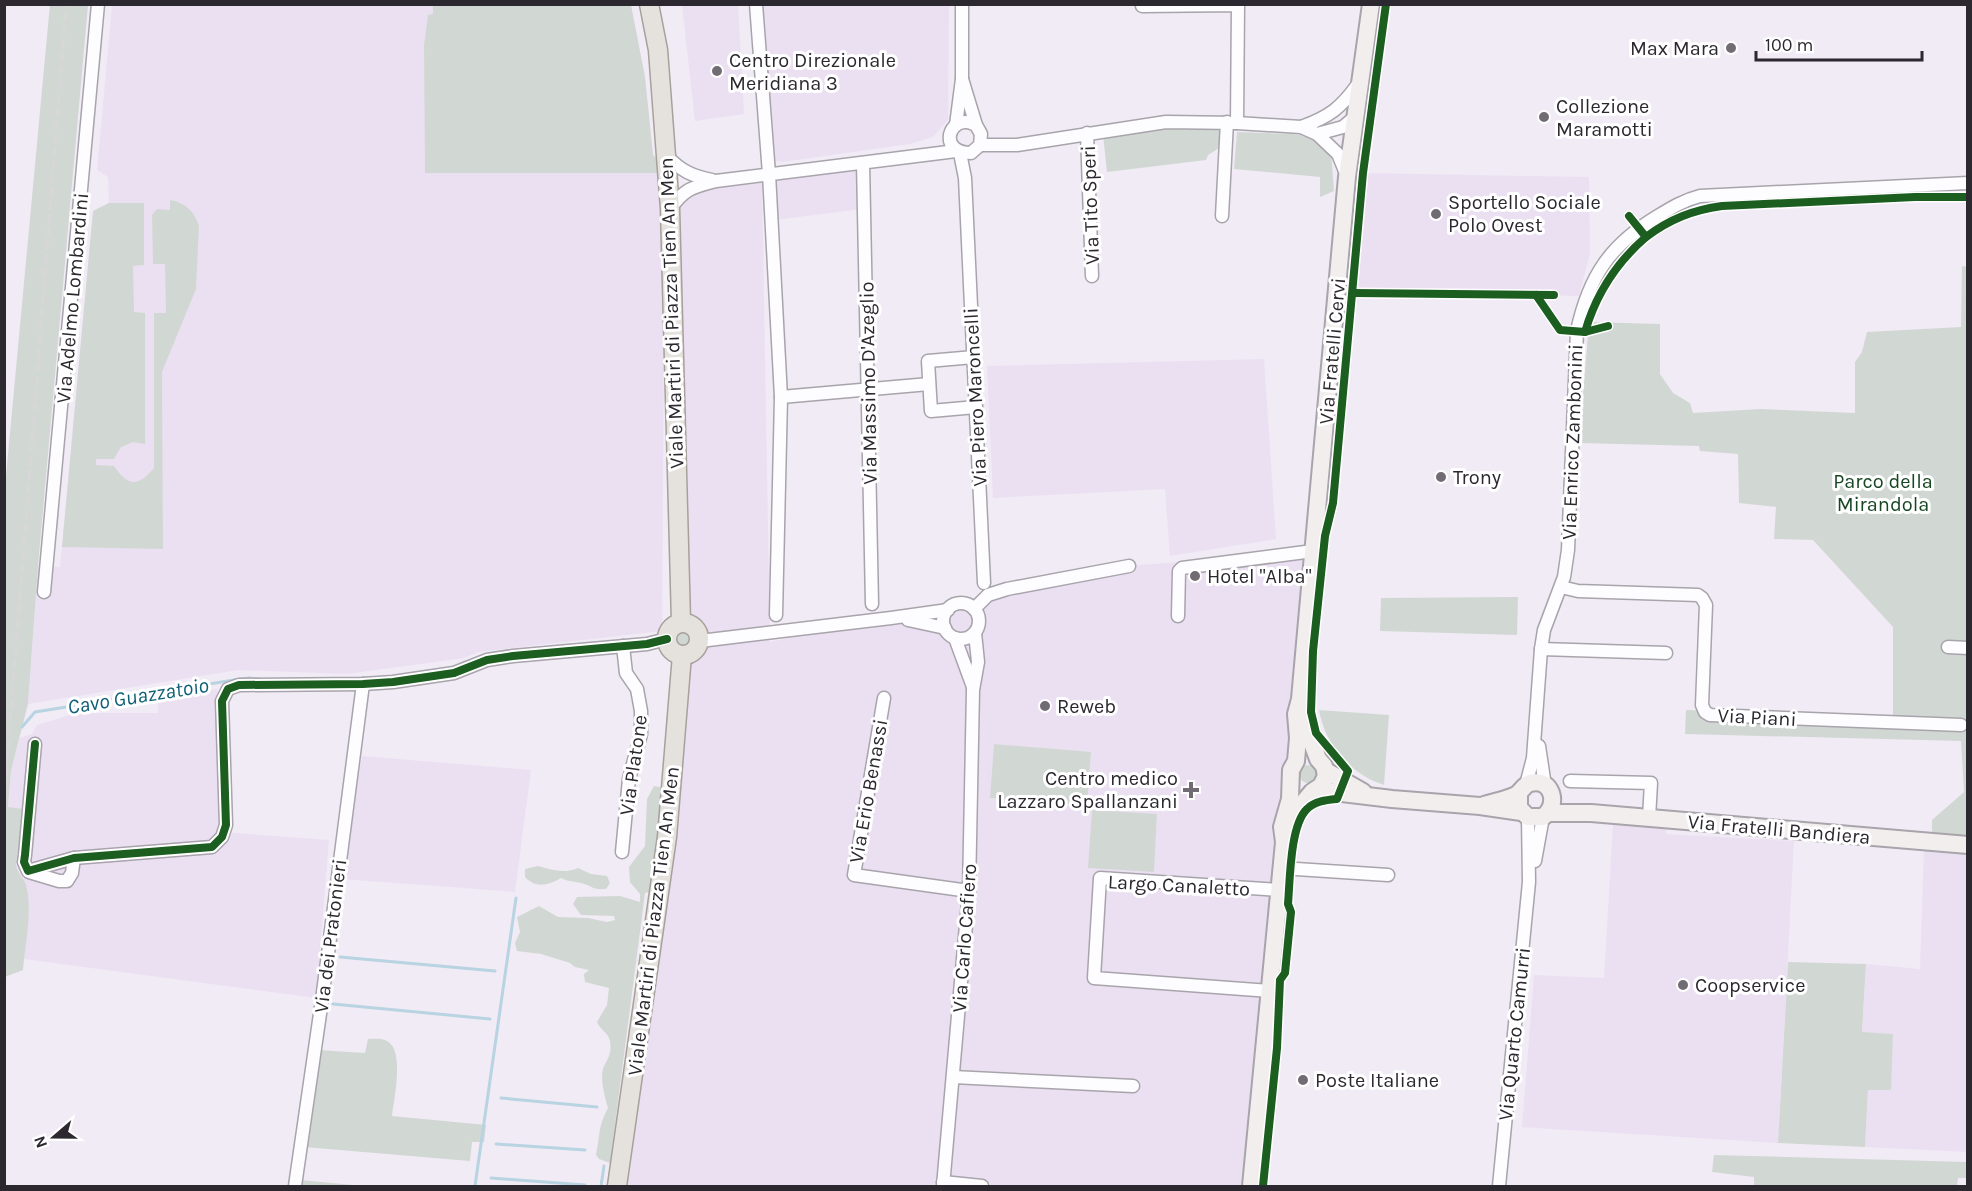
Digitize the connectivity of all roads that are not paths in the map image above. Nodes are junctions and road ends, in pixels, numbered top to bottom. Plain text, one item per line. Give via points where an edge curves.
1 (98, 4) edge
2 (649, 4) edge
3 (756, 4) edge
4 (962, 4) edge
5 (1371, 4) edge
6 (1142, 6) dead end
7 (962, 79) junction
8 (1361, 81) junction
9 (1356, 116) junction
10 (1232, 123) junction
11 (1301, 127) junction
12 (953, 128) junction
13 (1087, 133) junction
14 (1317, 134) junction
15 (971, 144) junction
16 (926, 155) junction
17 (667, 156) junction
18 (863, 163) junction
19 (769, 174) junction
20 (1347, 177) junction
21 (716, 181) junction
22 (1968, 183) edge
23 (670, 208) junction
24 (1222, 216) dead end
25 (1092, 276) dead end
26 (974, 357) junction
27 (929, 384) junction
28 (868, 389) junction
29 (781, 397) junction
30 (976, 407) junction
31 (1313, 551) junction
32 (1129, 566) dead end
33 (1561, 586) junction
34 (986, 589) junction
35 (44, 592) dead end
36 (872, 604) dead end
37 (974, 609) junction
38 (948, 610) junction
39 (776, 615) dead end
40 (1178, 616) dead end
41 (891, 618) junction
42 (681, 622) junction
43 (945, 628) junction
44 (975, 633) junction
45 (955, 638) junction
46 (667, 639) junction
47 (700, 641) junction
48 (623, 646) junction
49 (1948, 647) dead end
50 (1968, 648) edge
51 (1541, 649) junction
52 (1666, 653) dead end
53 (682, 655) junction
54 (363, 684) junction
55 (973, 690) junction
56 (884, 698) dead end
57 (1299, 699) junction
58 (1536, 721) junction
59 (1961, 725) dead end
60 (35, 744) dead end
61 (1296, 761) junction
62 (1322, 765) junction
63 (1291, 780) junction
64 (1570, 781) dead end
65 (1522, 789) junction
66 (1314, 791) junction
67 (1549, 791) junction
68 (1369, 796) junction
69 (1480, 806) junction
70 (1591, 813) junction
71 (1535, 815) junction
72 (1649, 818) junction
73 (1284, 842) junction
74 (1968, 844) edge
75 (622, 852) dead end
76 (74, 858) junction
77 (1281, 868) junction
78 (28, 872) junction
79 (1388, 875) dead end
80 (1279, 890) junction
81 (969, 891) junction
82 (1269, 991) junction
83 (953, 1077) junction
84 (1133, 1086) dead end
85 (943, 1184) edge
86 (295, 1186) edge
87 (617, 1186) edge
88 (982, 1186) edge
89 (1251, 1186) edge
90 (1499, 1186) edge

1 - 35 street, Via Adelmo Lombardini
2 - 17 main road, Viale Martiri di Piazza Tien An Men via 658,50
3 - 19 street
4 - 7 street
5 - 8 main road, Via Fratelli Cervi
6 - 10 street via 1238,4
7 - 12 street
7 - 15 street
8 - 9 main road, Via Fratelli Cervi
8 - 11 street via 1331,114
9 - 14 street via 1343,127
9 - 20 main road, Via Fratelli Cervi
10 - 11 street
10 - 13 street via 1166,122
10 - 24 street
11 - 14 street
12 - 15 street via 950,142
12 - 15 street via 966,122
12 - 16 street
13 - 15 street via 1017,145
13 - 25 street, Via Tito Speri
14 - 20 street via 1338,154
15 - 16 street
15 - 26 street, Via Piero Maroncelli via 965,178
16 - 18 street
17 - 21 street via 694,177
17 - 23 main road, Viale Martiri di Piazza Tien An Men
18 - 19 street
18 - 28 street, Via Massimo D'Azeglio
19 - 21 street
19 - 29 street
20 - 31 main road, Via Fratelli Cervi
21 - 23 street via 688,188
22 - 33 street, Via Enrico Zambonini via 1708,194 1673,207 1639,228 1614,250 1590,286 1577,331 1568,550
23 - 42 main road, Viale Martiri di Piazza Tien An Men
26 - 27 street via 928,361
26 - 30 street, Via Piero Maroncelli
27 - 28 street
27 - 30 street via 931,411
28 - 29 street
28 - 36 street, Via Massimo D'Azeglio
29 - 39 street
30 - 34 street, Via Piero Maroncelli
31 - 40 street via 1182,568
31 - 57 main road, Via Fratelli Cervi
32 - 34 street via 1007,589
33 - 51 street, Via Enrico Zambonini
33 - 59 street, Via Piani via 1578,591 1701,597 1706,605 1702,705 1710,715
34 - 37 street
37 - 38 street via 960,604
37 - 44 street via 979,619
38 - 41 street
38 - 43 street
41 - 43 street
41 - 47 street
42 - 46 main road via 670,630
42 - 47 main road via 695,627
43 - 45 street
44 - 45 street via 964,639
44 - 55 street, Via Carlo Cafiero via 978,662
45 - 55 street, Via Carlo Cafiero
46 - 48 street
46 - 53 main road via 673,652
47 - 53 main road via 692,653
48 - 54 street via 513,656 431,678
48 - 75 street, Via Platone via 627,673 637,689 641,734 630,779
49 - 50 street
51 - 52 street
51 - 58 street, Via Enrico Zambonini
53 - 87 main road, Viale Martiri di Piazza Tien An Men via 667,837
54 - 76 street via 228,688 222,701 226,825 222,837 212,847
54 - 86 street, Via dei Pratonieri
55 - 81 street, Via Carlo Cafiero
56 - 81 street, Via Erio Benassi via 854,875
57 - 61 main road, Via Fratelli Cervi
57 - 62 main road, Via Fratelli Cervi
58 - 65 street, Via Enrico Zambonini via 1533,759
58 - 67 street, Via Enrico Zambonini
60 - 78 street via 24,862
61 - 62 main road via 1306,756
61 - 63 main road, Via Fratelli Cervi
62 - 66 main road, Via Fratelli Cervi via 1324,782
62 - 68 main road, Via Fratelli Bandiera
63 - 66 main road via 1301,791
63 - 73 main road, Via Fratelli Cervi via 1282,827
64 - 72 street via 1651,783
65 - 67 main road, Via Fratelli Bandiera via 1535,783
65 - 69 main road, Via Fratelli Bandiera
65 - 71 main road via 1517,803
66 - 68 main road, Via Fratelli Bandiera
66 - 73 main road, Via Fratelli Cervi via 1294,816
67 - 70 main road, Via Fratelli Bandiera via 1571,807
67 - 71 main road via 1551,808
68 - 69 main road, Via Fratelli Bandiera
69 - 71 main road, Via Fratelli Bandiera
70 - 71 main road, Via Fratelli Bandiera
70 - 72 main road, Via Fratelli Bandiera
71 - 90 street, Via Quarto Camurri
72 - 74 main road, Via Fratelli Bandiera
73 - 77 main road, Via Fratelli Cervi
76 - 78 street
76 - 78 street via 68,881
77 - 79 street
77 - 80 main road, Via Fratelli Cervi
80 - 82 main road, Via Fratelli Cervi
80 - 82 street, Largo Canaletto via 1100,878 1094,978
81 - 83 street, Via Carlo Cafiero
82 - 89 main road, Via Fratelli Cervi
83 - 84 street
83 - 85 street, Via Carlo Cafiero
85 - 88 street

